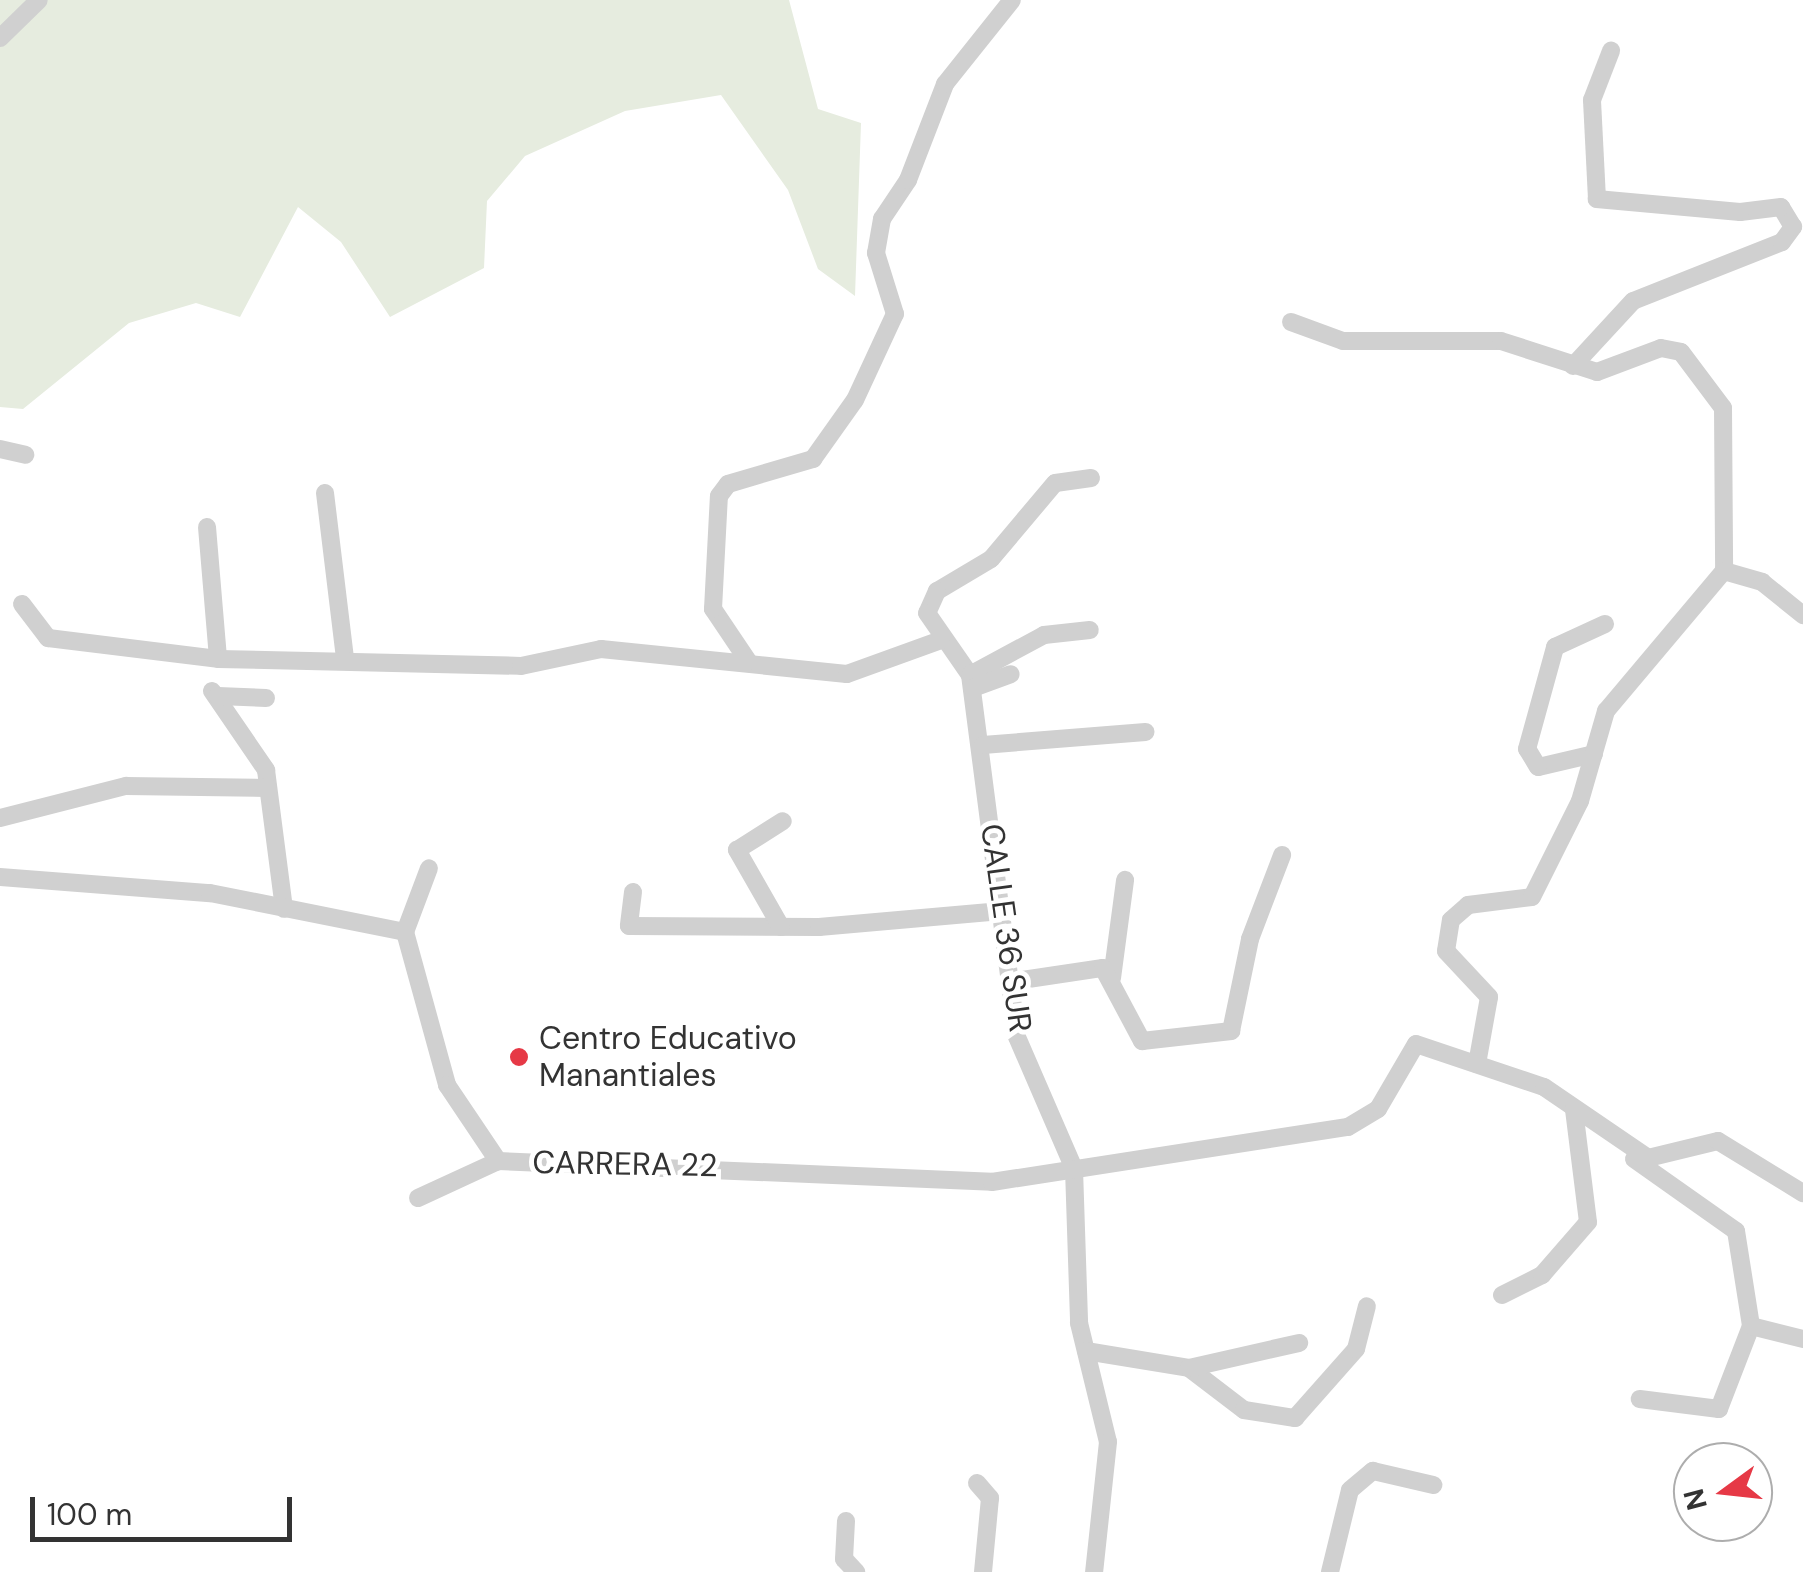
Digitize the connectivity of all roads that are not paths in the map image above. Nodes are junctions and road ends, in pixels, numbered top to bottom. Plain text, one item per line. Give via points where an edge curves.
1 (38, 0) edge
2 (1012, 0) edge
3 (0, 38) edge
4 (1611, 51) dead end
5 (1291, 322) dead end
6 (1573, 366) junction
7 (0, 448) edge
8 (25, 455) dead end
9 (1091, 478) dead end
10 (325, 493) dead end
11 (207, 527) dead end
12 (1724, 571) junction
13 (22, 604) dead end
14 (1803, 615) edge
15 (1605, 624) dead end
16 (1090, 630) dead end
17 (941, 640) junction
18 (218, 659) junction
19 (345, 659) junction
20 (748, 661) junction
21 (1011, 674) dead end
22 (972, 682) junction
23 (266, 698) dead end
24 (1145, 732) dead end
25 (982, 744) junction
26 (1594, 754) junction
27 (268, 788) junction
28 (0, 818) edge
29 (783, 820) dead end
30 (1282, 854) dead end
31 (429, 868) dead end
32 (0, 877) edge
33 (1126, 880) dead end
34 (633, 892) dead end
35 (284, 909) junction
36 (1001, 912) junction
37 (781, 927) junction
38 (405, 932) junction
39 (1112, 978) junction
40 (1009, 982) junction
41 (1477, 1064) junction
42 (1575, 1118) junction
43 (498, 1161) junction
44 (1074, 1169) junction
45 (1803, 1192) edge
46 (418, 1198) dead end
47 (1502, 1295) dead end
48 (1368, 1306) dead end
49 (1751, 1326) junction
50 (1803, 1339) edge
51 (1299, 1344) dead end
52 (1086, 1350) junction
53 (1189, 1368) junction
54 (1640, 1399) dead end
55 (977, 1483) dead end
56 (1433, 1486) dead end
57 (846, 1520) dead end
58 (856, 1572) edge
59 (983, 1572) edge
60 (1094, 1572) edge
61 (1330, 1572) edge

1 - 3 street
2 - 20 street via 945,84 908,180 882,219 876,253 894,314 855,400 813,458 728,484 719,496 713,609
4 - 6 street via 1592,100 1597,199 1611,206 1782,207 1792,227 1782,242 1634,301
5 - 6 street via 1343,341 1502,341
6 - 12 street via 1607,372 1669,348 1716,388
7 - 8 street
9 - 17 street via 1054,484 991,558 937,592 928,613
10 - 19 street
11 - 18 street
12 - 14 street via 1762,582
12 - 26 street via 1619,692
13 - 18 street via 48,638
15 - 26 street via 1555,647 1526,749 1538,767
16 - 22 street via 1044,635
17 - 20 street via 848,674
17 - 22 street
18 - 19 street
19 - 20 street via 520,666 601,650
21 - 22 street
22 - 25 street, CALLE 36 SUR
23 - 27 street via 215,694
24 - 25 street
25 - 36 street, CALLE 36 SUR
26 - 41 street via 1558,854 1532,897 1468,905 1451,920 1446,951 1490,997
27 - 28 street via 126,786
27 - 35 street
29 - 37 street via 737,850
30 - 39 street via 1250,939 1231,1031 1142,1041
31 - 38 street
32 - 35 street via 63,876
33 - 39 street
34 - 37 street via 629,926
35 - 38 street
36 - 37 street
36 - 40 street, CALLE 36 SUR
38 - 43 street, CARRERA 22 via 447,1085
39 - 40 street via 1096,967
40 - 44 street, CALLE 36 SUR via 1017,1037
41 - 42 street via 1544,1086
41 - 44 street, CARRERA 22 via 1406,1048 1378,1109 1348,1126
42 - 45 street via 1648,1158 1718,1142
42 - 47 street via 1588,1222 1542,1275
42 - 49 street via 1717,1209 1736,1231
43 - 44 street, CARRERA 22 via 992,1182
43 - 46 street
44 - 52 street, CALLE 36 SUR
48 - 53 street via 1356,1349 1294,1418 1244,1410
49 - 50 street
49 - 54 street via 1719,1409
51 - 53 street
52 - 53 street
52 - 60 street, CALLE 36 SUR via 1108,1442
55 - 59 street via 990,1498
56 - 61 street via 1373,1470 1350,1490
57 - 58 street via 844,1559

